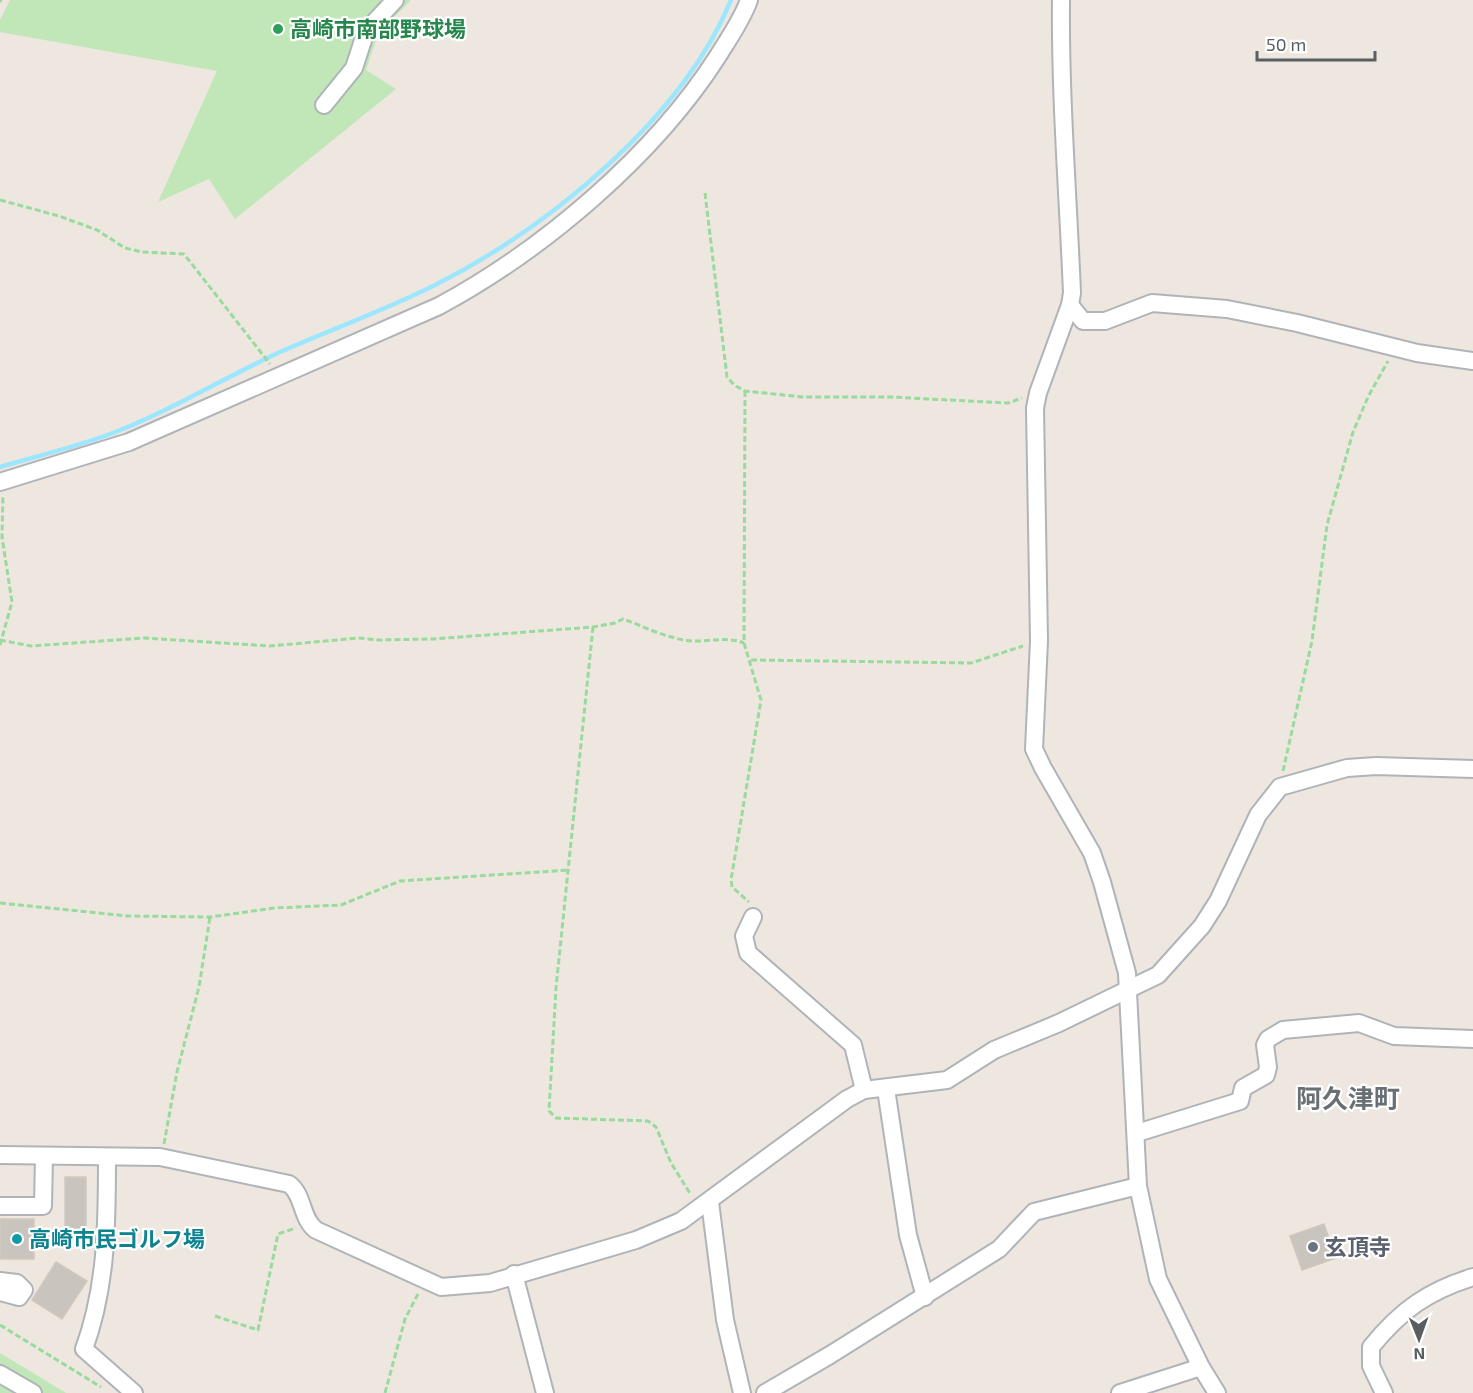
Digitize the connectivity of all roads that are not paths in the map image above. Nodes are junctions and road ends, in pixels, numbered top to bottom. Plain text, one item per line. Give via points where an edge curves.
1 (395, 0) edge
2 (748, 0) edge
3 (1061, 0) edge
4 (324, 105) dead end
5 (1070, 305) junction
6 (1473, 361) edge
7 (1, 482) edge
8 (1473, 769) edge
9 (753, 917) road end
10 (1128, 990) junction
11 (1473, 1039) edge
12 (886, 1089) junction
13 (864, 1090) junction
14 (1137, 1132) junction
15 (0, 1155) edge
16 (44, 1156) junction
17 (107, 1157) junction
18 (1138, 1186) junction
19 (705, 1205) junction
20 (0, 1206) edge
21 (513, 1274) junction
22 (1473, 1277) edge
23 (0, 1281) edge
24 (0, 1292) edge
25 (925, 1297) junction
26 (1201, 1367) junction
27 (2, 1377) edge
28 (33, 1393) edge
29 (134, 1393) edge
30 (545, 1393) edge
31 (742, 1393) edge
32 (765, 1393) edge
33 (1120, 1393) edge
34 (1217, 1393) edge
35 (1384, 1393) edge

1 - 4 street via 366,31 354,68
2 - 7 street via 728,40 686,102 579,212 465,291 129,442
3 - 5 street
5 - 6 street via 1083,321 1105,321 1152,303 1227,309 1396,348
5 - 10 street via 1038,393 1035,424 1040,641 1035,749 1092,853 1124,962
8 - 10 street via 1347,768 1280,787 1258,815 1218,901 1202,926 1158,975
9 - 13 street via 744,936 748,953 853,1044
10 - 12 street via 994,1050 947,1080
10 - 14 street
11 - 14 street via 1394,1036 1359,1023 1283,1030 1265,1045 1266,1076 1243,1088 1240,1101
12 - 13 street
12 - 25 street via 908,1235
13 - 19 street
14 - 18 street
15 - 16 street
16 - 17 street
16 - 20 street via 43,1206
17 - 21 street via 160,1157 289,1184 298,1193 316,1230 441,1287 490,1283
17 - 29 street via 102,1283 84,1349
18 - 25 street via 1034,1212 999,1249
18 - 26 street via 1158,1279
19 - 21 street via 645,1237
19 - 31 street
21 - 30 street
22 - 35 street via 1442,1287 1415,1304 1389,1325 1371,1347 1371,1365
23 - 24 street via 17,1283 24,1290 18,1297
25 - 32 street
26 - 33 street
26 - 34 street
27 - 28 street

